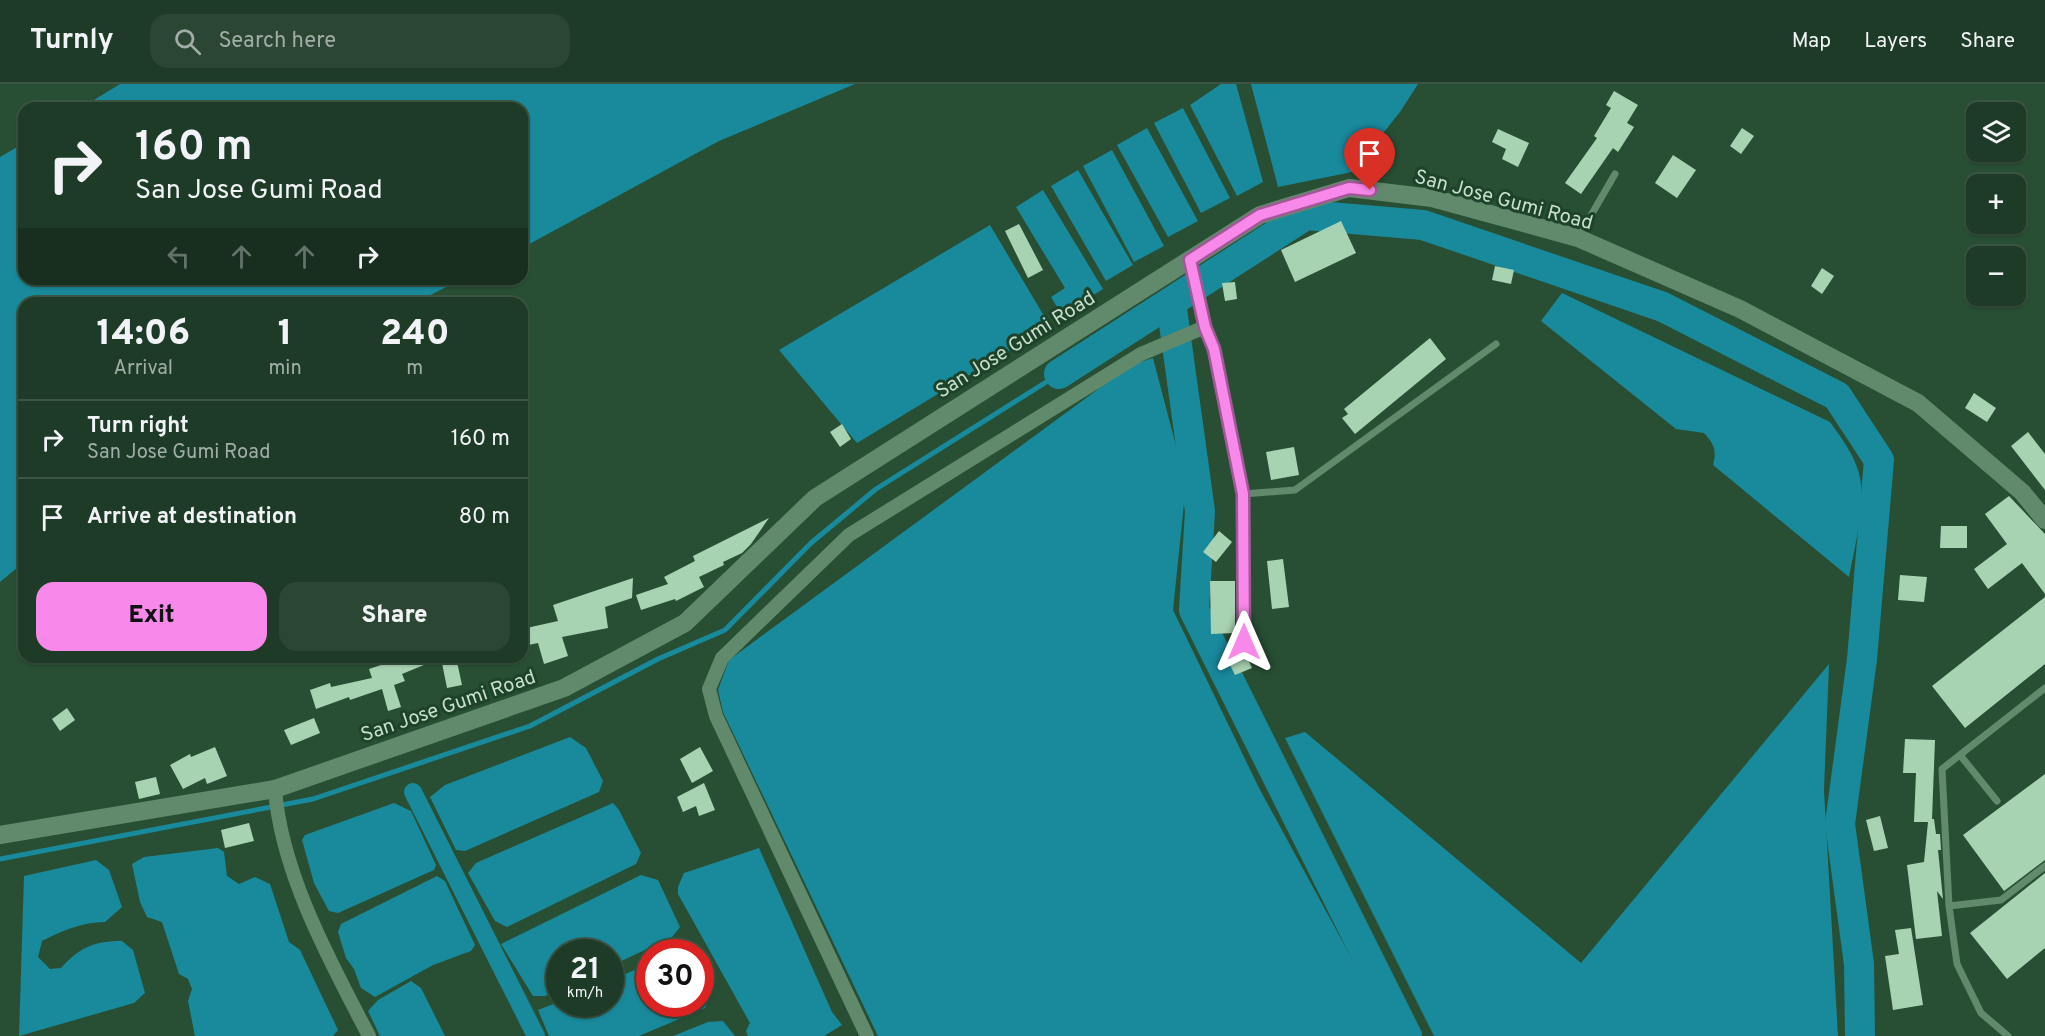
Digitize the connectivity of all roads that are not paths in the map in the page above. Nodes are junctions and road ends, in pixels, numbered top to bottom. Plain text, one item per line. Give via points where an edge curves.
1 (1615, 174) dead end
2 (1578, 238) junction
3 (1190, 260) junction
4 (1205, 327) junction
5 (1496, 344) dead end
6 (1243, 494) junction
7 (2045, 520) edge
8 (1244, 642) dead end
9 (2045, 688) edge
10 (1960, 755) junction
11 (276, 800) junction
12 (1997, 801) dead end
13 (0, 835) edge
14 (2045, 866) edge
15 (1949, 906) junction
16 (369, 1036) edge
17 (867, 1036) edge
18 (2008, 1036) edge

1 - 2 lane
2 - 3 street, San Jose Gumi Road via 1432,198 1349,188 1260,215
2 - 7 street, San Jose Gumi Road via 1740,309 1918,404 2022,492
3 - 4 street
3 - 11 street, San Jose Gumi Road via 815,498 685,623 564,688
4 - 6 street via 1214,349
4 - 17 street via 1141,354 849,535 722,658 709,689 716,716
5 - 6 lane via 1295,490
6 - 8 street
9 - 10 lane
10 - 12 lane
10 - 15 lane via 1942,769
11 - 13 street, San Jose Gumi Road
11 - 16 street via 303,901
14 - 15 lane via 2001,900
15 - 18 lane via 1957,964 1981,1012

